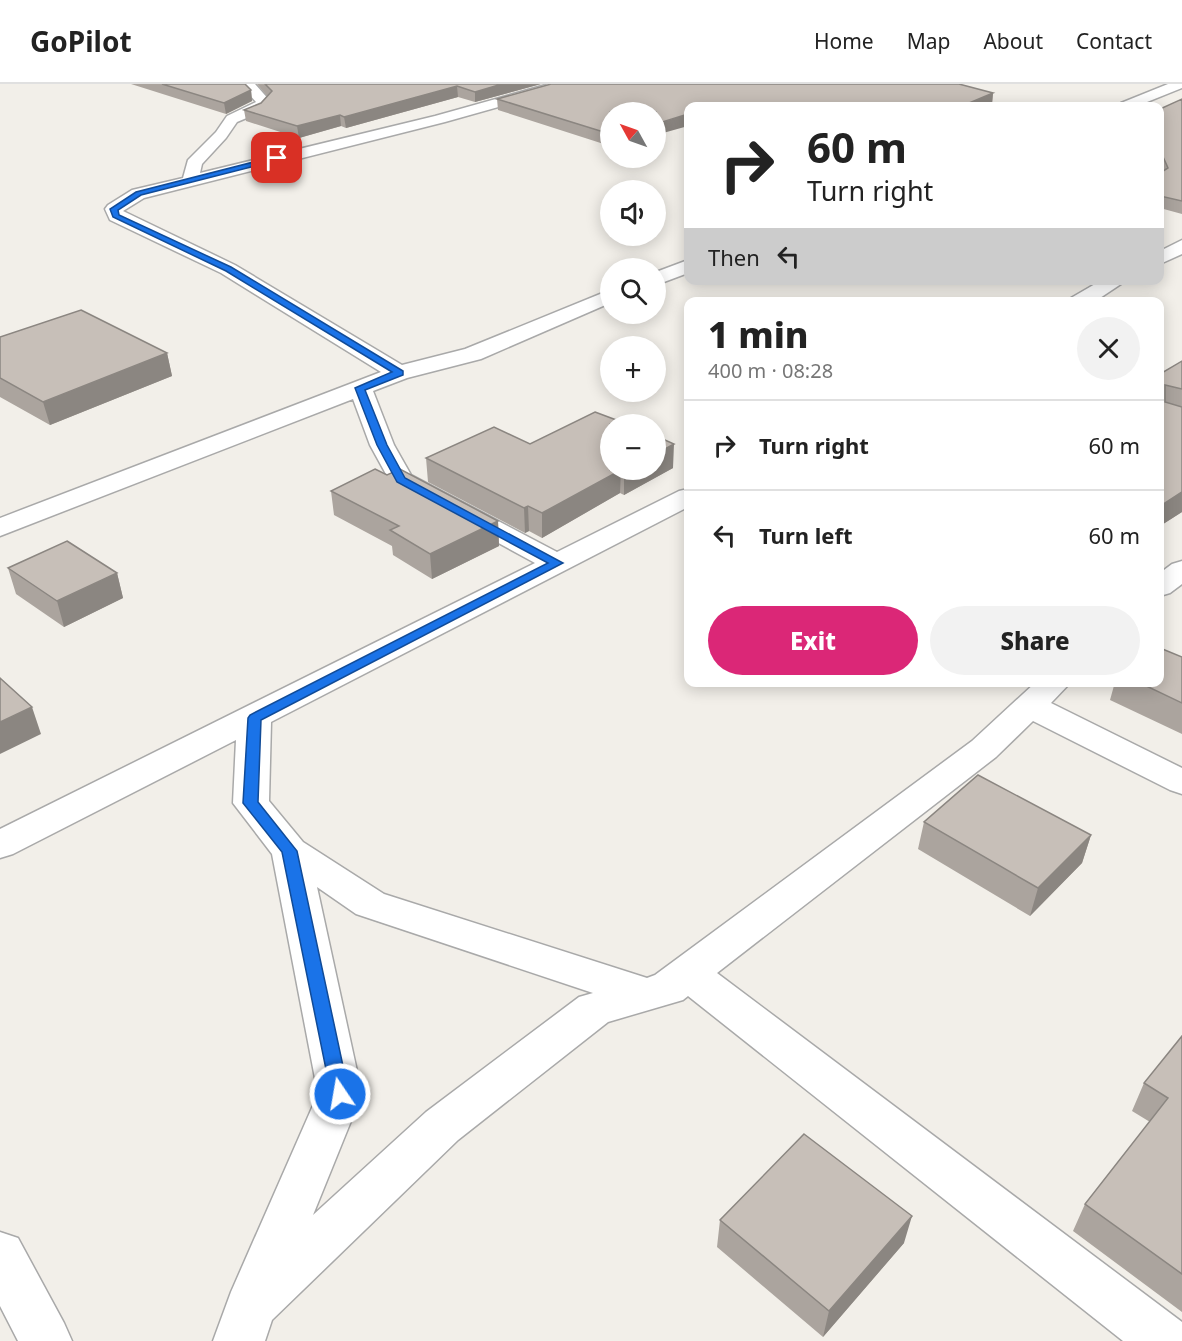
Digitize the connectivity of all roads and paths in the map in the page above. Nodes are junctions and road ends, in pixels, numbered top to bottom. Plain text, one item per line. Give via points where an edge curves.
1 (247, 84) edge
2 (565, 84) edge
3 (1180, 84) edge
4 (1136, 102) edge
5 (191, 180) junction
6 (1182, 246) edge
7 (1164, 256) edge
8 (684, 268) edge
9 (666, 275) edge
10 (1108, 285) edge
11 (1087, 297) edge
12 (600, 300) edge
13 (399, 373) junction
14 (360, 388) junction
15 (684, 499) edge
16 (0, 528) edge
17 (557, 563) junction
18 (1182, 570) edge
19 (1164, 584) edge
20 (1043, 694) edge
21 (255, 718) junction
22 (1182, 782) edge
23 (0, 845) edge
24 (290, 851) junction
25 (688, 973) junction
26 (647, 994) junction
27 (0, 1255) edge
28 (245, 1323) edge
29 (46, 1341) edge
30 (1165, 1341) edge

1 - 5 street via 264,102 232,119 194,163
2 - 5 street
3 - 4 street
5 - 13 street via 138,194 114,209 116,216 228,269
6 - 7 street
8 - 9 street
10 - 11 street
12 - 13 street via 473,354
13 - 14 street
14 - 16 street
14 - 17 street via 382,445 401,480
15 - 17 street
17 - 21 street
18 - 19 street
20 - 22 street
20 - 25 street via 984,749
21 - 23 street
21 - 24 street via 251,803
24 - 26 street via 369,904
24 - 28 street via 340,1094
25 - 26 street via 668,988
25 - 30 street
26 - 28 street via 594,1009 442,1126
27 - 29 street

